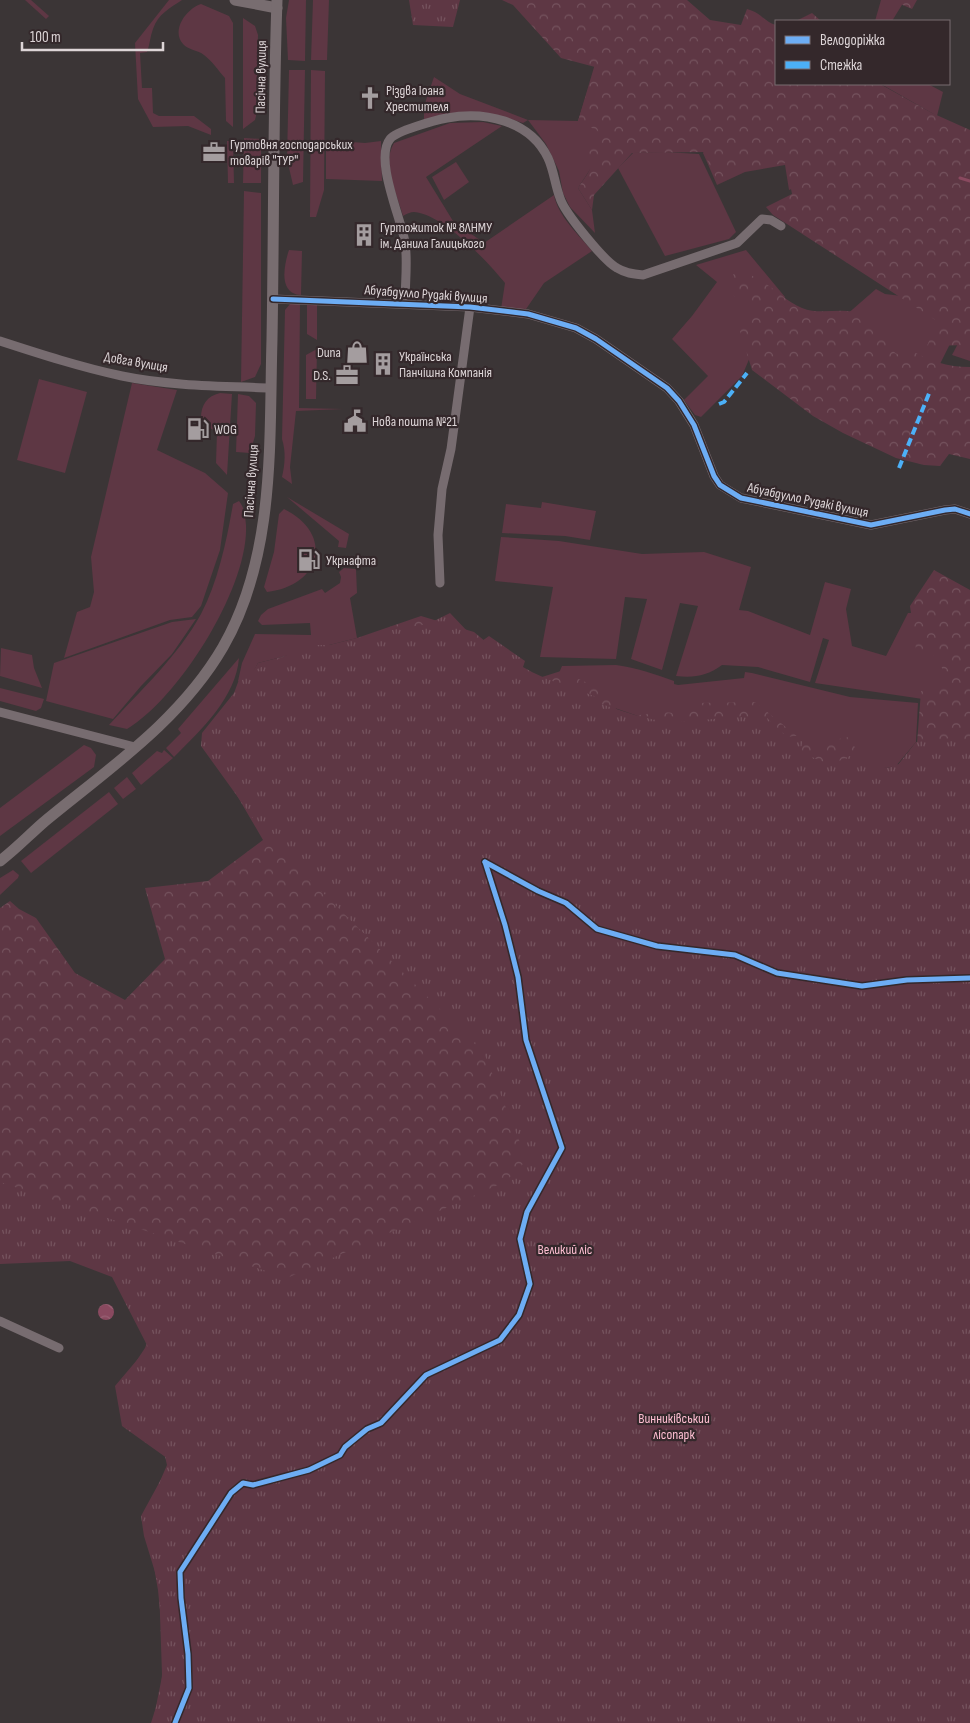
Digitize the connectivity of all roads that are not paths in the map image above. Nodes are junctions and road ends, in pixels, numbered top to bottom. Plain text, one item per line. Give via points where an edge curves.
1 (235, 0) edge
2 (277, 4) edge
3 (782, 226) dead end
4 (273, 299) junction
5 (405, 303) junction
6 (470, 307) junction
7 (0, 341) edge
8 (271, 388) junction
9 (970, 514) edge
10 (440, 584) dead end
11 (0, 712) edge
12 (135, 747) junction
13 (0, 861) edge
14 (0, 1320) edge
15 (59, 1348) dead end

1 - 2 main road
2 - 4 main road, Пасічна вулиця
3 - 5 street, Абуабдулло Рудакі вулиця via 762,218 741,241 726,248 643,274 630,274 607,260 566,210 548,157 531,135 494,117 445,118 396,134 387,144 386,168 405,243
4 - 5 street, Абуабдулло Рудакі вулиця
4 - 8 main road, Пасічна вулиця
5 - 6 street, Абуабдулло Рудакі вулиця
6 - 9 street, Абуабдулло Рудакі вулиця via 528,314 576,328 655,379 679,401 694,424 720,485 741,498 871,525 945,510 955,509
6 - 10 street via 451,449 442,489 438,535
7 - 8 street, Довга вулиця via 122,376 211,386
8 - 12 main road, Пасічна вулиця via 263,526 242,608 223,647 200,681 176,711
11 - 12 street
12 - 13 main road, Пасічна вулиця
14 - 15 street

